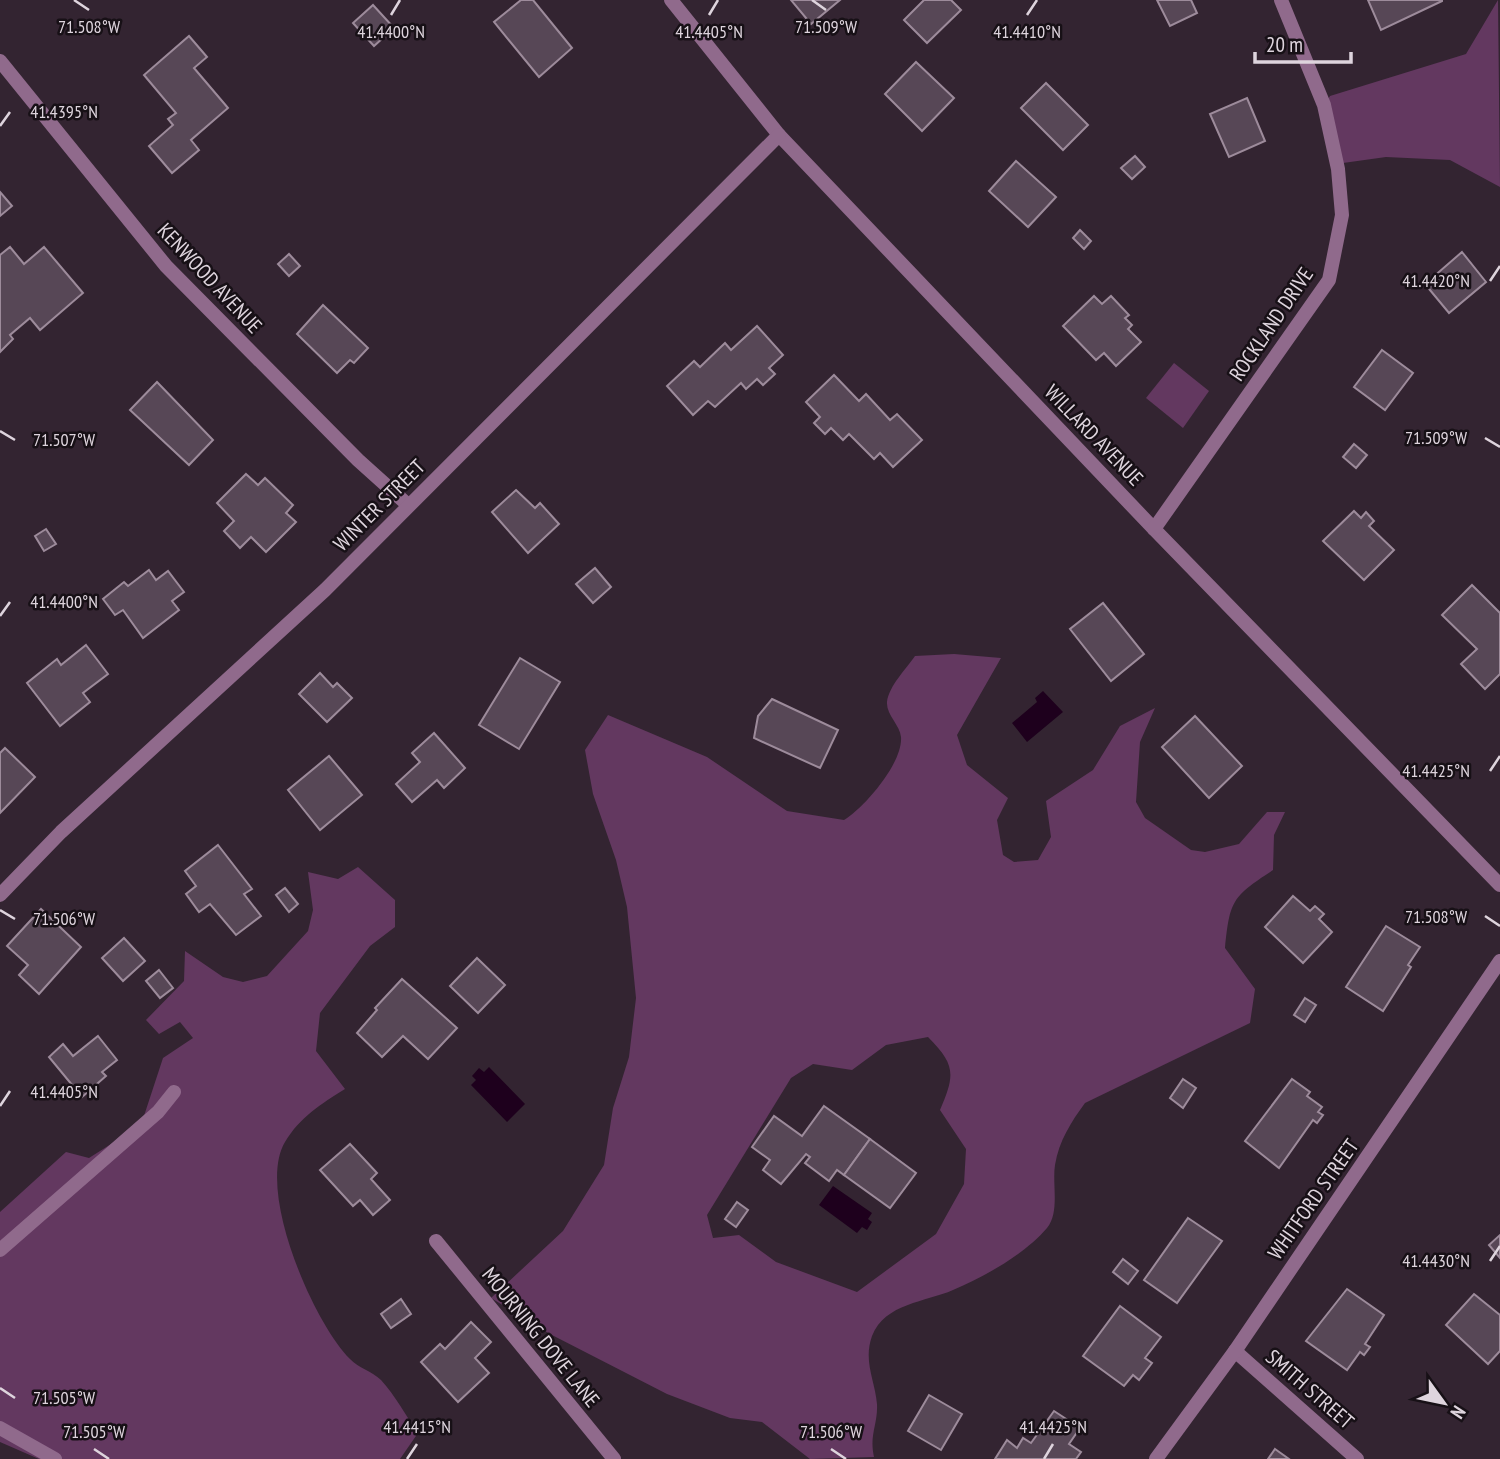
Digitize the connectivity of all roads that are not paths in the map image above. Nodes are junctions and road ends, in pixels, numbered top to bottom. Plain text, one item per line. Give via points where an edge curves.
1 (671, 0) edge
2 (1281, 0) edge
3 (0, 61) edge
4 (779, 135) junction
5 (408, 505) junction
6 (1154, 529) junction
7 (1500, 885) edge
8 (2, 889) edge
9 (1500, 961) edge
10 (174, 1092) dead end
11 (436, 1241) dead end
12 (0, 1250) edge
13 (1235, 1351) junction
14 (0, 1429) edge
15 (55, 1459) edge
16 (614, 1459) edge
17 (1156, 1459) edge
18 (1357, 1459) edge

1 - 4 street, WILLARD AVENUE
2 - 6 street, ROCKLAND DRIVE via 1324,105 1338,169 1342,215 1329,280
3 - 5 street, KENWOOD AVENUE via 166,266
4 - 5 street, WINTER STREET
4 - 6 street, WILLARD AVENUE
5 - 8 street, WINTER STREET via 326,590
6 - 7 street, WILLARD AVENUE
9 - 13 street, WHITFORD STREET
10 - 12 street via 159,1112
11 - 16 street, MOURNING DOVE LANE
13 - 17 street, WHITFORD STREET
13 - 18 street, SMITH STREET
14 - 15 street

